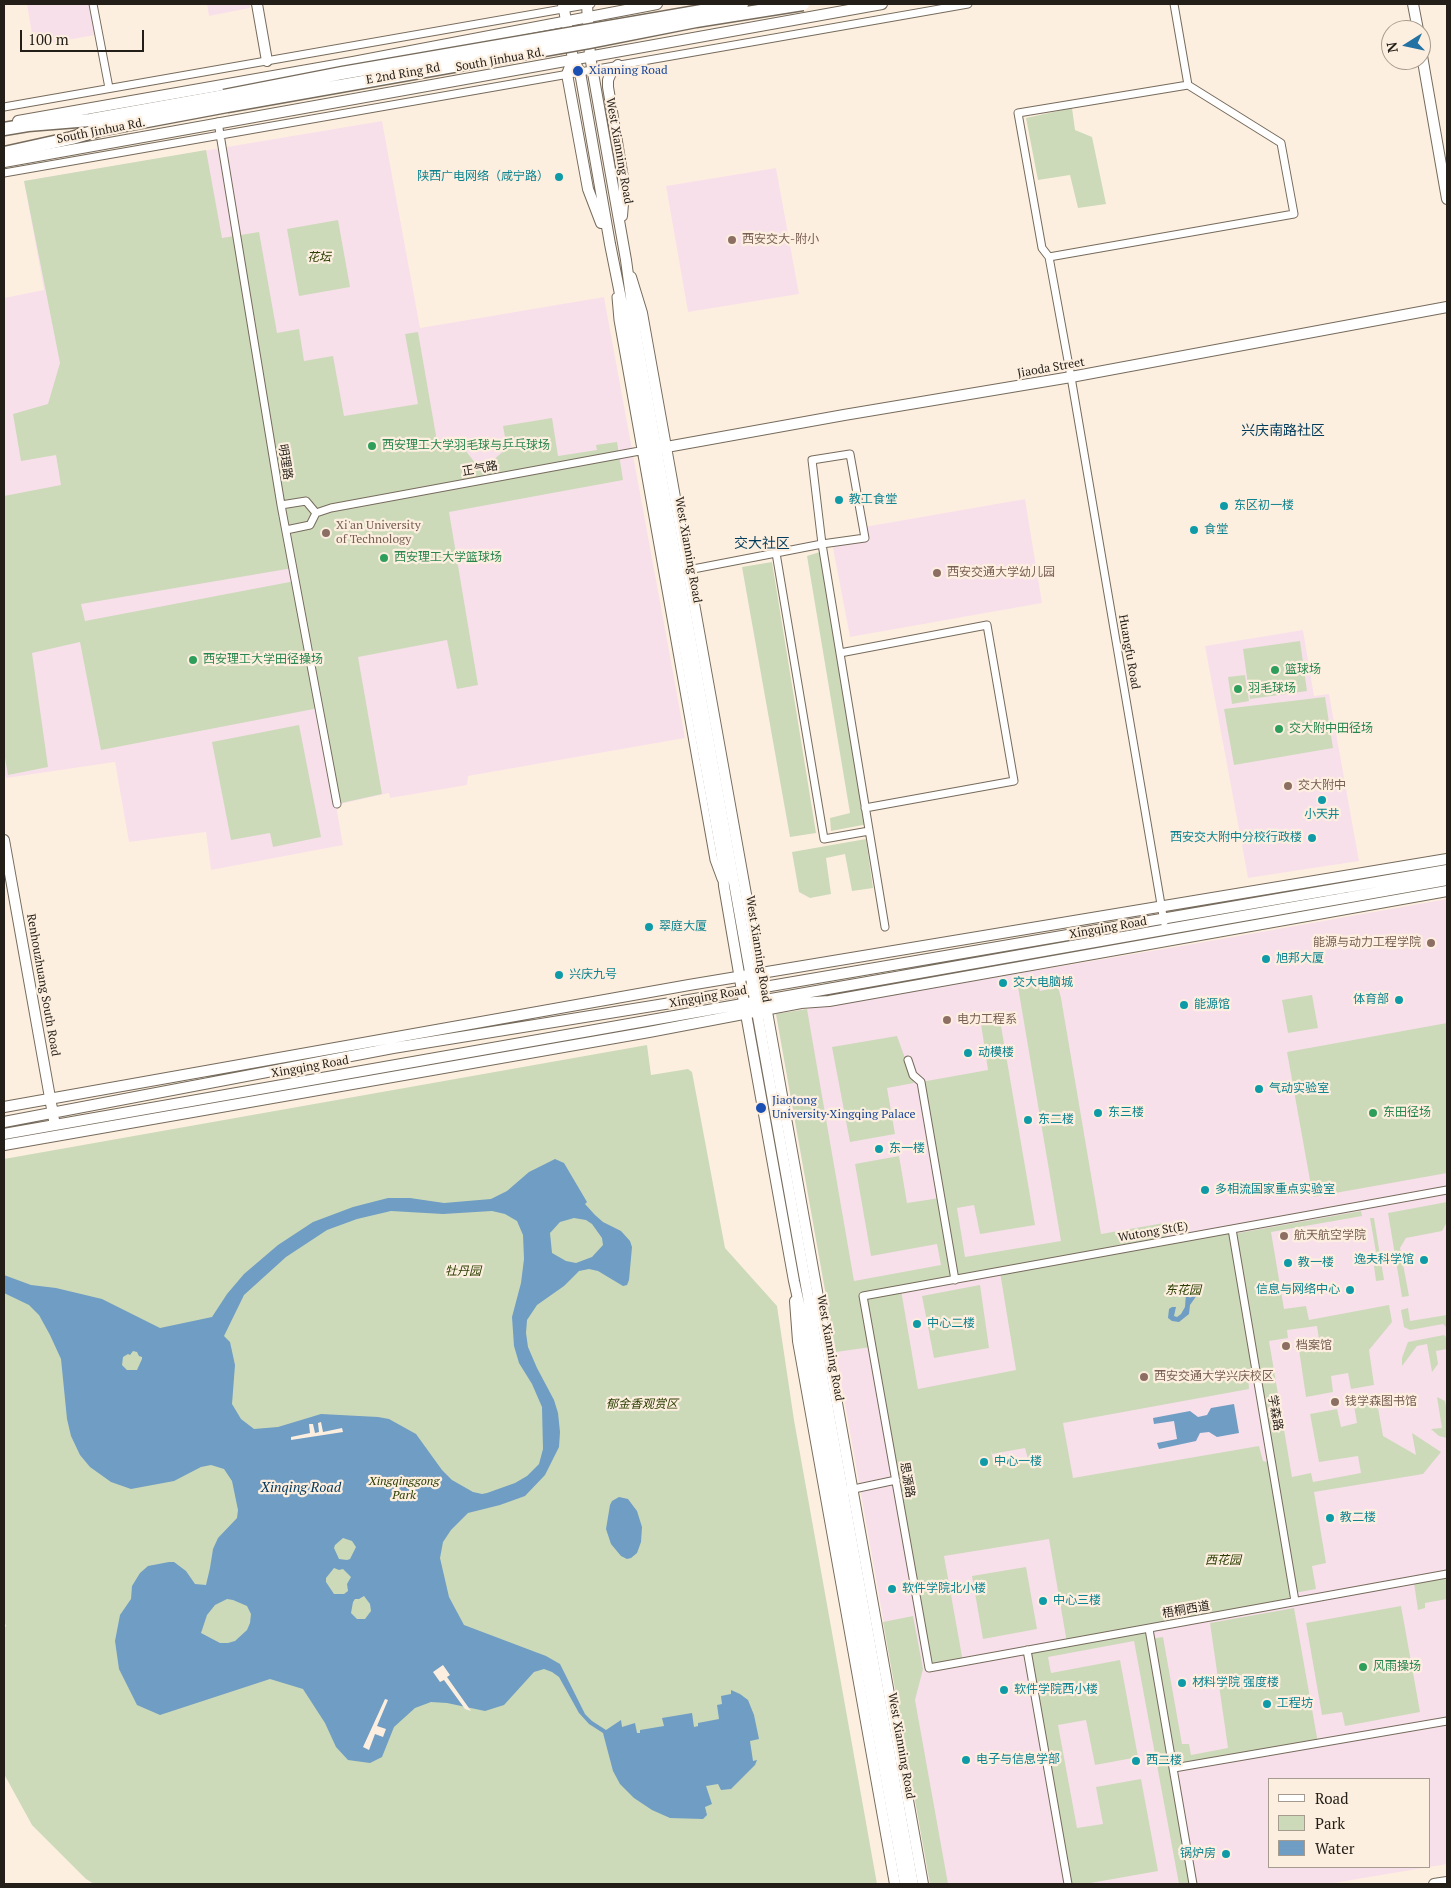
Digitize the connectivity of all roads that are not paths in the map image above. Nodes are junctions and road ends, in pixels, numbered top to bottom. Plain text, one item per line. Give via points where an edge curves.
1 (93, 4) edge
2 (257, 4) edge
3 (588, 4) edge
4 (657, 4) edge
5 (742, 4) edge
6 (803, 4) edge
7 (882, 4) edge
8 (968, 4) edge
9 (1174, 4) edge
10 (1413, 4) edge
11 (564, 6) edge
12 (588, 17) junction
13 (1416, 20) edge
14 (566, 22) junction
15 (590, 56) junction
16 (573, 59) junction
17 (267, 60) junction
18 (618, 65) junction
19 (592, 70) junction
20 (1424, 70) edge
21 (580, 72) junction
22 (568, 74) junction
23 (1188, 84) junction
24 (109, 88) junction
25 (226, 101) junction
26 (4, 107) edge
27 (25, 120) junction
28 (70, 122) junction
29 (218, 122) junction
30 (4, 123) edge
31 (4, 129) edge
32 (220, 135) junction
33 (72, 138) junction
34 (4, 153) edge
35 (28, 158) junction
36 (4, 162) edge
37 (4, 173) edge
38 (1447, 199) edge
39 (621, 229) junction
40 (610, 244) junction
41 (1049, 256) junction
42 (1447, 307) edge
43 (1071, 377) junction
44 (653, 449) junction
45 (281, 505) junction
46 (316, 513) junction
47 (286, 530) junction
48 (822, 544) junction
49 (776, 553) junction
50 (688, 570) junction
51 (840, 653) junction
52 (337, 804) dead end
53 (865, 808) junction
54 (869, 831) junction
55 (4, 840) edge
56 (1447, 859) edge
57 (1447, 870) edge
58 (1447, 880) edge
59 (1447, 891) edge
60 (1161, 907) junction
61 (1163, 918) junction
62 (885, 927) dead end
63 (1166, 930) junction
64 (750, 975) junction
65 (752, 988) junction
66 (756, 1006) junction
67 (908, 1060) dead end
68 (50, 1099) junction
69 (4, 1107) edge
70 (53, 1113) junction
71 (4, 1122) edge
72 (55, 1124) junction
73 (4, 1134) edge
74 (57, 1136) junction
75 (4, 1145) edge
76 (1447, 1190) edge
77 (1232, 1229) junction
78 (794, 1280) junction
79 (954, 1280) junction
80 (863, 1296) joint
81 (818, 1297) junction
82 (815, 1339) junction
83 (896, 1480) junction
84 (843, 1491) junction
85 (1447, 1574) edge
86 (1295, 1601) junction
87 (1149, 1629) junction
88 (1027, 1650) junction
89 (929, 1668) joint
90 (1447, 1721) edge
91 (1174, 1768) junction
92 (1447, 1882) edge
93 (895, 1884) edge
94 (905, 1884) edge
95 (913, 1884) edge
96 (923, 1884) edge
97 (1068, 1884) edge
98 (1193, 1884) edge
99 (1434, 1884) edge

1 - 24 street
2 - 17 main road
3 - 11 street
3 - 12 main road, West Xianning Road
4 - 12 main road, South Jinhua Rd.
5 - 25 highway, E 2nd Ring Rd, bridge via 342,73
6 - 25 highway, E 2nd Ring Rd, bridge
7 - 15 main road, South Jinhua Rd.
8 - 18 street
9 - 23 street
10 - 13 main road
11 - 14 main road, West Xianning Road
11 - 17 street
12 - 14 main road, South Jinhua Rd.
12 - 15 main road, West Xianning Road
14 - 16 main road, West Xianning Road
14 - 27 main road, South Jinhua Rd.
15 - 16 main road, South Jinhua Rd.
15 - 19 main road, West Xianning Road
16 - 21 main road, West Xianning Road
16 - 22 main road
16 - 29 main road, South Jinhua Rd.
17 - 24 street
18 - 19 street
18 - 39 main road via 611,73 608,87 624,191
19 - 21 street
19 - 39 main road, West Xianning Road
20 - 38 main road
21 - 22 street
21 - 40 main road, West Xianning Road
22 - 32 street
22 - 40 main road via 588,189
23 - 41 street, Huangfu Road via 1018,113 1042,248
23 - 41 street via 1281,143 1294,214
24 - 26 street
25 - 28 highway, E 2nd Ring Rd
25 - 33 highway, E 2nd Ring Rd
27 - 28 highway
27 - 30 main road, South Jinhua Rd.
28 - 31 highway, E 2nd Ring Rd
29 - 32 street, 明理路
29 - 35 main road, South Jinhua Rd.
32 - 37 street
32 - 45 street, 明理路
33 - 34 highway, E 2nd Ring Rd
33 - 35 highway
35 - 36 main road, South Jinhua Rd.
39 - 44 main road, West Xianning Road
40 - 44 main road, West Xianning Road
41 - 43 street, Huangfu Road
42 - 43 main road, Jiaoda Street
43 - 44 main road, Jiaoda Street
43 - 60 street, Huangfu Road
44 - 46 street, 正气路
44 - 50 main road
44 - 64 main road, West Xianning Road
44 - 64 main road, West Xianning Road via 724,886
45 - 46 street via 306,501
45 - 47 street, 明理路
46 - 47 street via 310,525
47 - 52 street, 明理路
48 - 48 street via 865,538 850,454 812,460
48 - 49 street
48 - 51 street
49 - 50 street
49 - 54 street via 824,839
50 - 64 main road
51 - 53 street
51 - 53 street via 987,625 1014,781
53 - 54 street
54 - 62 street
55 - 68 main road, Renhouzhuang South Road
56 - 60 main road
57 - 61 main road, Xingqing Road
58 - 63 main road, Xingqing Road
59 - 66 main road via 829,1001
60 - 61 street, Huangfu Road
60 - 64 main road
61 - 63 street, Huangfu Road
61 - 65 main road, Xingqing Road
63 - 66 main road, Xingqing Road
64 - 65 main road, West Xianning Road
64 - 68 main road
65 - 66 main road, West Xianning Road
65 - 70 main road, Xingqing Road via 393,1048
66 - 72 main road, Xingqing Road
66 - 74 main road via 649,1032
66 - 78 main road, West Xianning Road
66 - 81 main road
66 - 82 main road, West Xianning Road
67 - 79 street via 920,1082
68 - 69 main road
68 - 70 main road, Renhouzhuang South Road
70 - 71 main road, Xingqing Road
70 - 72 main road, Renhouzhuang South Road
72 - 73 main road, Xingqing Road
72 - 74 main road, Renhouzhuang South Road
74 - 75 main road
76 - 77 street, Wutong St(E)
77 - 79 street, Wutong St(E)
77 - 86 street, 学森路
78 - 84 main road, West Xianning Road
78 - 93 main road via 798,1341
79 - 80 street, Wutong St(E)
80 - 83 street, 思源路
81 - 82 main road
81 - 84 main road
82 - 84 main road, West Xianning Road
83 - 84 street
83 - 89 street, 思源路
84 - 94 main road, West Xianning Road
84 - 95 main road, West Xianning Road
84 - 96 main road
85 - 86 street, 梧桐西道
86 - 87 street, 梧桐西道
87 - 88 street, 梧桐西道
87 - 91 street
88 - 89 street, 梧桐西道
88 - 97 street
90 - 91 street
91 - 98 street
92 - 99 main road

